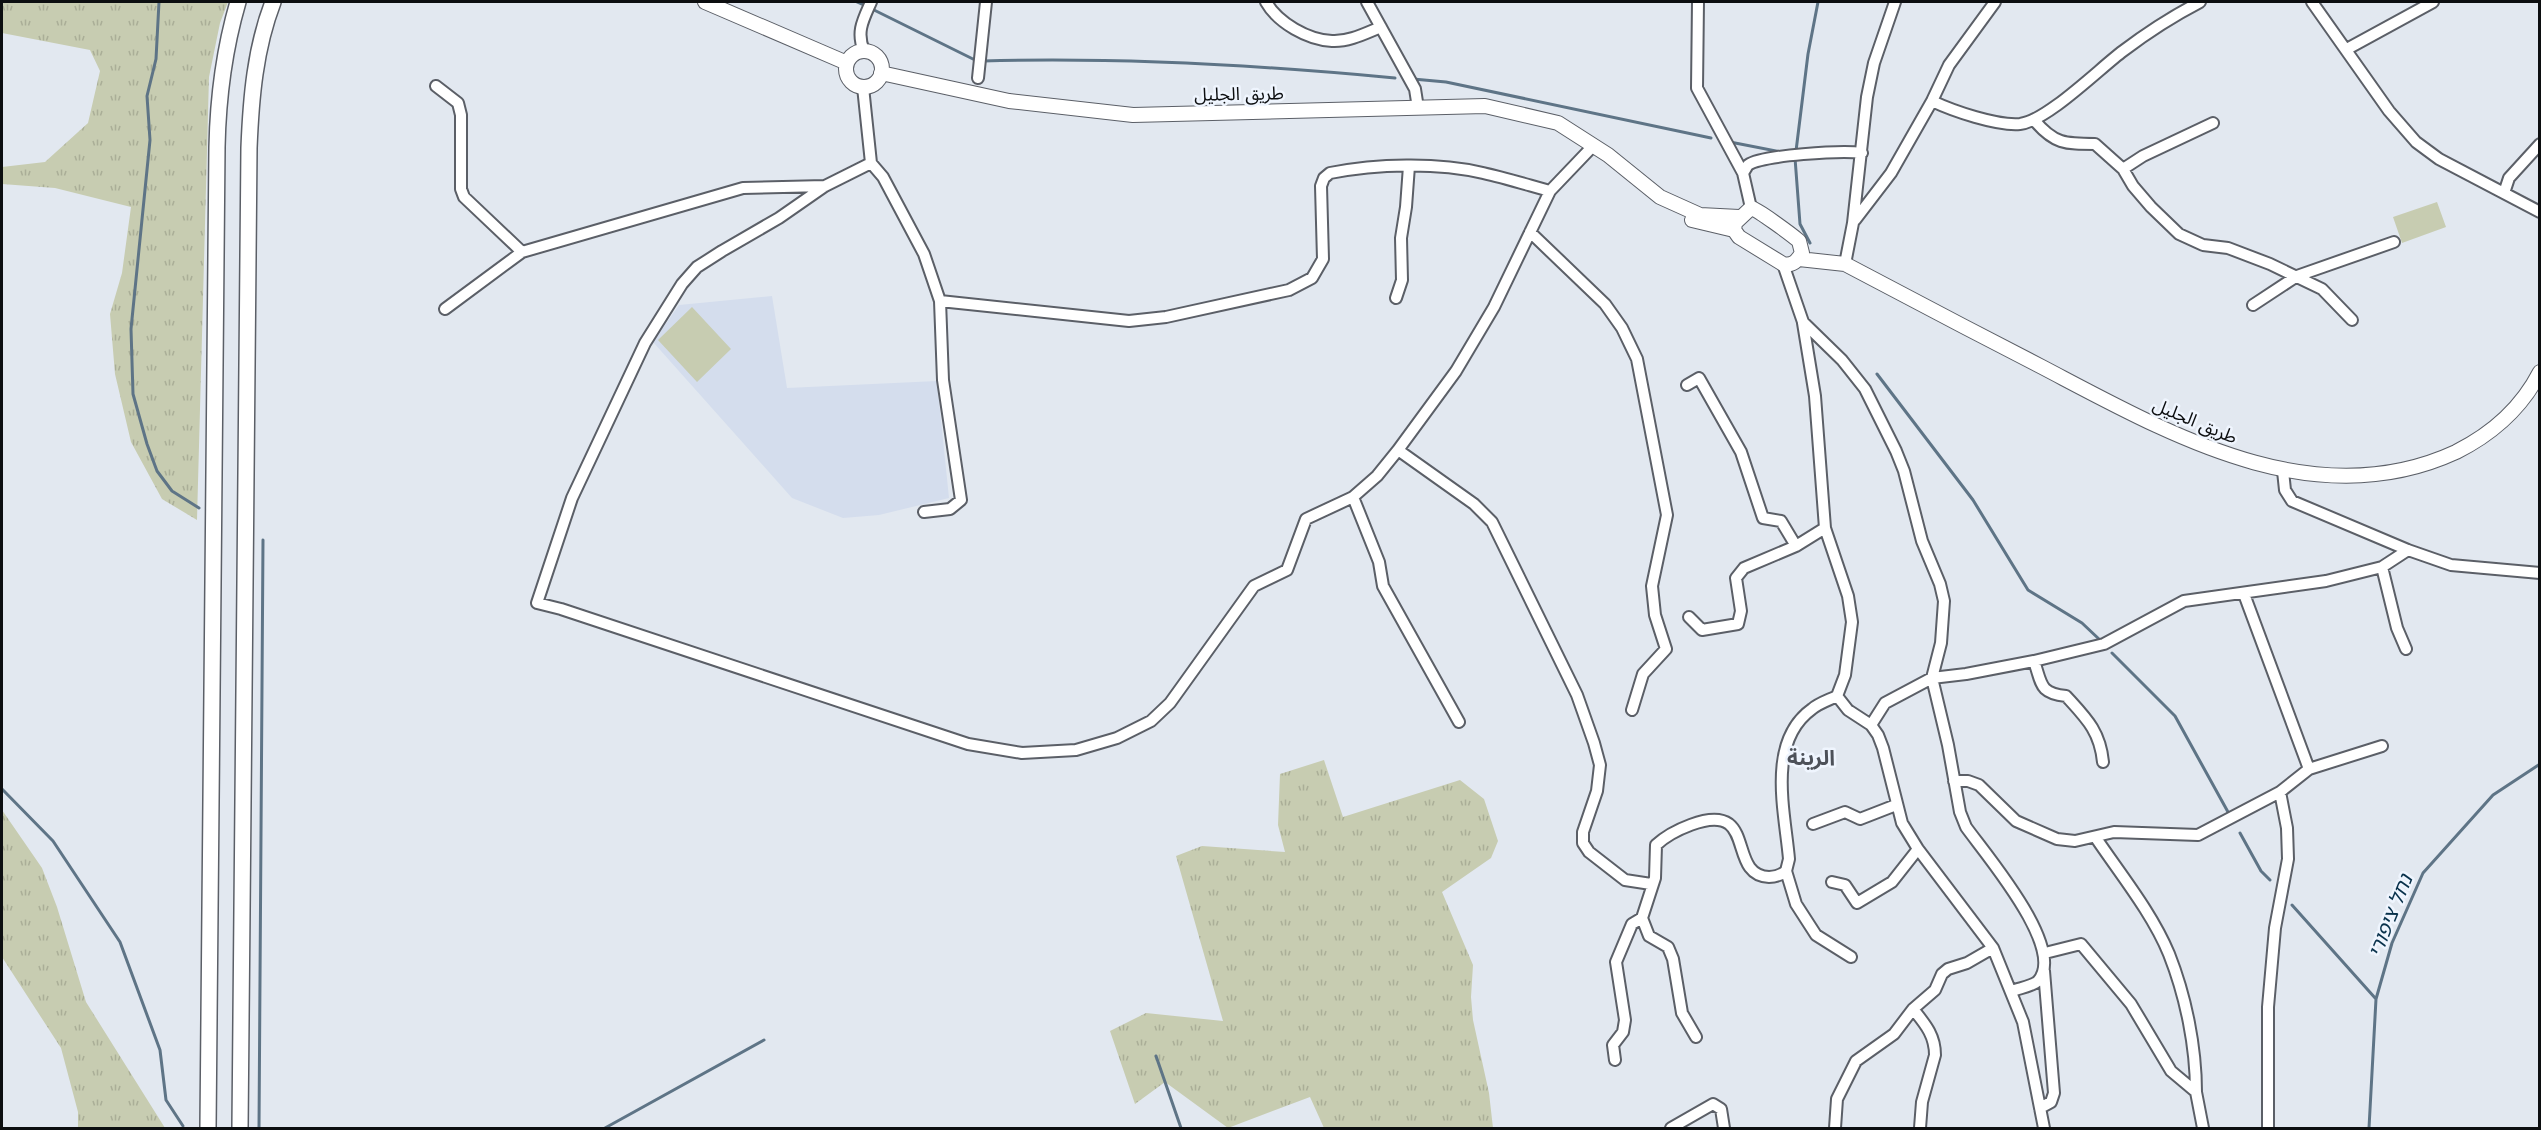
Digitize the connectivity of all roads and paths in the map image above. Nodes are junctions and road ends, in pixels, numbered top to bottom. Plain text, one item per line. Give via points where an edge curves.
1 (238, 2) edge
2 (273, 2) edge
3 (705, 2) edge
4 (871, 2) edge
5 (986, 2) edge
6 (1266, 2) edge
7 (1367, 2) edge
8 (1895, 2) edge
9 (1995, 2) edge
10 (2200, 2) edge
11 (2312, 2) edge
12 (2433, 2) edge
13 (1695, 3) edge
14 (1381, 27) junction
15 (2347, 49) junction
16 (864, 51) junction
17 (847, 63) junction
18 (881, 73) junction
19 (978, 78) dead end
20 (436, 86) dead end
21 (863, 87) junction
22 (1932, 101) junction
23 (1418, 108) junction
24 (2034, 120) junction
25 (2213, 123) dead end
26 (2540, 144) edge
27 (1593, 146) junction
28 (1862, 153) junction
29 (871, 163) junction
30 (1409, 166) junction
31 (2123, 169) junction
32 (1743, 173) junction
33 (825, 186) junction
34 (1550, 190) junction
35 (2504, 193) junction
36 (1751, 208) junction
37 (2540, 212) edge
38 (1853, 223) junction
39 (1737, 224) junction
40 (1530, 232) junction
41 (2394, 242) dead end
42 (1800, 244) junction
43 (522, 252) junction
44 (1798, 259) junction
45 (1840, 263) junction
46 (1783, 264) junction
47 (2297, 276) junction
48 (1396, 298) dead end
49 (940, 301) junction
50 (2253, 305) dead end
51 (445, 309) dead end
52 (2352, 320) dead end
53 (1803, 322) junction
54 (2540, 372) edge
55 (1687, 385) dead end
56 (1398, 450) junction
57 (2283, 471) junction
58 (1353, 497) junction
59 (924, 512) dead end
60 (1825, 528) junction
61 (1796, 546) junction
62 (2408, 550) junction
63 (2382, 567) junction
64 (2540, 573) edge
65 (2244, 594) junction
66 (1689, 617) dead end
67 (2406, 649) dead end
68 (2034, 661) junction
69 (1932, 678) junction
70 (1837, 696) junction
71 (1632, 710) dead end
72 (1460, 722) dead end
73 (1871, 725) junction
74 (2382, 746) dead end
75 (2103, 762) dead end
76 (2309, 769) junction
77 (1954, 781) junction
78 (2280, 792) junction
79 (1896, 805) junction
80 (1814, 824) dead end
81 (2096, 838) junction
82 (1918, 849) junction
83 (1786, 871) junction
84 (1832, 882) dead end
85 (1651, 884) junction
86 (1642, 918) junction
87 (1993, 948) junction
88 (2045, 953) junction
89 (1851, 957) dead end
90 (2044, 971) junction
91 (2012, 991) junction
92 (1913, 1009) junction
93 (1696, 1037) dead end
94 (1615, 1060) dead end
95 (2196, 1092) junction
96 (2040, 1108) junction
97 (208, 1128) edge
98 (240, 1128) edge
99 (1671, 1128) edge
100 (1724, 1128) edge
101 (1835, 1128) edge
102 (1920, 1128) edge
103 (2044, 1128) edge
104 (2203, 1128) edge
105 (2268, 1128) edge

1 - 97 highway via 225,55 218,124
2 - 98 highway via 258,51 250,126
3 - 17 main road
4 - 16 street via 860,28
5 - 19 street
6 - 14 street via 1279,19 1320,39 1348,39
7 - 14 street
8 - 28 street via 1867,97
9 - 22 street via 1949,65
10 - 24 street via 2123,50
11 - 15 street
12 - 15 street
13 - 32 street via 1697,88
14 - 23 street via 1414,89
15 - 35 street via 2389,111 2416,142 2439,159
16 - 17 main road via 855,53
16 - 18 main road via 879,60
17 - 21 main road via 850,80
18 - 21 main road via 874,84
18 - 23 main road, طريق الجليل via 1009,101 1133,115
20 - 43 street via 458,103 464,197
21 - 29 street
22 - 24 street via 1955,111 2010,123
22 - 38 street via 1891,173
23 - 27 main road, طريق الجليل via 1485,106 1519,112 1558,123
24 - 31 street via 2062,143 2095,144
25 - 31 street
26 - 35 street via 2509,178
27 - 34 street
27 - 39 main road, طريق الجليل via 1660,206 1701,224
28 - 32 street via 1775,158 1748,166
28 - 38 street
29 - 33 street
29 - 49 street via 883,177 924,254
30 - 34 street via 1482,172
30 - 48 street via 1401,238 1402,280
30 - 49 street via 1339,171 1324,178 1323,259 1312,278 1289,290 1166,317 1129,321
31 - 47 street via 2151,207 2179,234 2204,245 2228,248
32 - 36 street
33 - 43 street via 743,188
33 - 58 street via 697,267 682,284 645,343 572,498 537,603 968,744 1022,753 1076,750 1117,738 1150,722 1170,703 1254,586 1287,570 1305,519
34 - 40 street
35 - 37 street
36 - 39 main road
36 - 42 main road, طريق الجليل
38 - 45 street
39 - 46 main road via 1746,243
40 - 56 street via 1494,307 1456,370
40 - 71 street via 1605,304 1637,359 1667,515 1652,586 1655,615 1666,649 1643,674
41 - 47 street
42 - 44 main road via 1802,253
42 - 45 main road, طريق الجليل
43 - 51 street
44 - 45 main road, طريق الجليل
44 - 46 main road
45 - 57 main road, طريق الجليل via 2186,439
46 - 53 street
47 - 50 street
47 - 52 street via 2322,289
49 - 59 street via 943,380 961,500 950,509
53 - 60 street via 1815,396
53 - 69 street via 1865,389 1896,451 1944,601 1941,643
54 - 57 main road, طريق الجليل via 2517,408 2500,424 2434,462 2355,476
55 - 61 street via 1699,378 1741,452 1763,518 1781,521
56 - 58 street
56 - 85 street via 1474,504 1492,522 1577,695 1594,743 1600,765 1583,843 1625,880
57 - 62 street via 2285,490 2292,501
58 - 72 street via 1379,562 1383,586
60 - 61 street
60 - 70 street via 1848,596 1852,622 1845,675
61 - 66 street via 1744,568 1736,578 1741,610 1738,624 1702,630
62 - 63 street
62 - 64 street via 2467,568
63 - 65 street
63 - 67 street
65 - 68 street via 2184,601 2104,644
65 - 76 street
68 - 69 street
68 - 75 street via 2043,688 2050,694 2066,696 2089,721 2098,735
69 - 73 street via 1885,703
69 - 77 street
70 - 73 street via 1848,710
70 - 83 street via 1812,708 1798,721 1785,752 1781,781 1789,859
73 - 79 street via 1883,748
74 - 76 street
76 - 78 street
77 - 81 street via 1979,785 2016,820 2057,839
77 - 88 street via 1966,827 2035,927
78 - 81 street via 2198,835 2114,832
78 - 105 street via 2288,858 2275,928 2268,1007
79 - 80 street via 1860,819 1845,812
79 - 82 street
81 - 95 street via 2169,954 2196,1061
82 - 84 street via 1892,882 1857,903 1845,885
82 - 87 street
83 - 85 street via 1776,876 1754,872 1730,825 1710,820 1676,830 1656,845 1655,878
83 - 89 street via 1796,904 1816,934
85 - 86 street
86 - 93 street via 1649,936 1668,947 1674,959 1682,1013
86 - 94 street via 1632,924 1616,962 1625,1020 1623,1032 1613,1046
87 - 91 street
87 - 92 street via 1942,974 1935,990
88 - 90 street
88 - 95 street via 2080,944 2131,1004 2171,1071
90 - 91 street via 2037,982
90 - 96 street via 2055,1093
91 - 96 street via 2023,1022
92 - 101 street via 1894,1034 1856,1061 1838,1099
92 - 102 street via 1928,1027 1935,1046
95 - 104 street
96 - 103 street
99 - 100 street via 1713,1104 1721,1109

